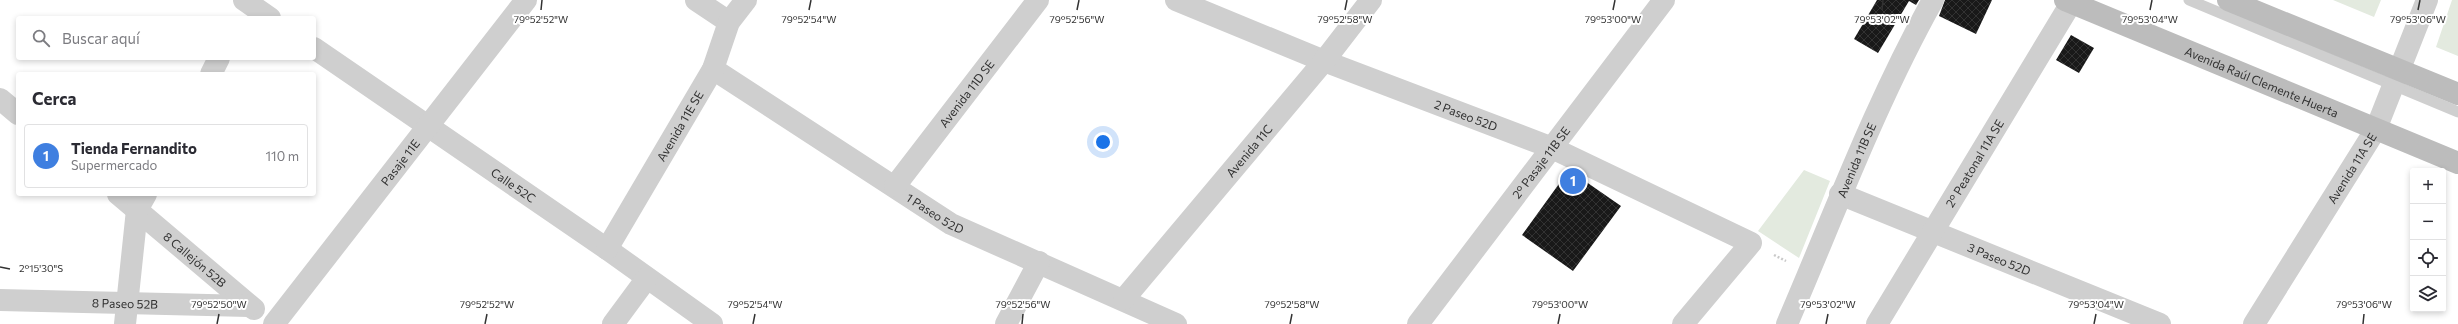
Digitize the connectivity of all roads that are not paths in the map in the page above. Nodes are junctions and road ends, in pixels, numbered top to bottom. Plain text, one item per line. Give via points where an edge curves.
1 (526, 0) edge
2 (696, 0) edge
3 (746, 0) edge
4 (1038, 0) edge
5 (1176, 0) edge
6 (1371, 0) edge
7 (1664, 0) edge
8 (1933, 0) edge
9 (2189, 0) edge
10 (2228, 0) edge
11 (2427, 0) edge
12 (2068, 1) edge
13 (246, 5) edge
14 (266, 16) edge
15 (729, 22) junction
16 (316, 49) edge
17 (218, 60) edge
18 (1324, 61) junction
19 (713, 69) junction
20 (212, 72) edge
21 (2395, 77) junction
22 (2458, 94) edge
23 (0, 99) edge
24 (16, 112) edge
25 (2458, 112) edge
26 (428, 126) junction
27 (2376, 129) junction
28 (1550, 147) junction
29 (2458, 163) edge
30 (895, 186) junction
31 (1840, 194) junction
32 (124, 196) edge
33 (141, 202) edge
34 (1933, 231) junction
35 (607, 249) junction
36 (1039, 262) junction
37 (647, 278) junction
38 (1124, 299) junction
39 (0, 300) edge
40 (249, 306) junction
41 (125, 314) edge
42 (273, 324) edge
43 (613, 324) edge
44 (712, 324) edge
45 (1006, 324) edge
46 (1176, 324) edge
47 (1418, 324) edge
48 (1683, 324) edge
49 (1788, 324) edge
50 (1877, 324) edge
51 (2160, 324) edge
52 (2254, 324) edge

1 - 26 street, Pasaje 11E
2 - 15 street
3 - 15 street, Avenida 11E SE
4 - 30 street, Avenida 11D SE
5 - 18 street, 2 Paseo 52D
6 - 18 street, Avenida 11C
7 - 28 street, 2° Pasaje 11B SE
8 - 31 street, Avenida 11B SE via 1908,45
9 - 21 lane
10 - 21 main road
11 - 21 street, Avenida 11A SE
12 - 27 main road, Avenida Raúl Clemente Huerta
12 - 34 street, 2° Peatonal 11A SE
13 - 14 street
15 - 19 street, Avenida 11E SE
16 - 26 street, Calle 52C
17 - 20 street
18 - 28 street, 2 Paseo 52D
18 - 38 street, Avenida 11C
19 - 30 street, 1 Paseo 52D
19 - 35 street, Avenida 11E SE
21 - 22 main road
21 - 25 lane
21 - 27 street, Avenida 11A SE
23 - 24 street
26 - 35 street, Calle 52C
26 - 42 street, Pasaje 11E
27 - 29 main road, Avenida Raúl Clemente Huerta
27 - 52 street, Avenida 11A SE
28 - 47 street, 2° Pasaje 11B SE
28 - 48 street, 2 Paseo 52D via 1751,243
30 - 36 street, 1 Paseo 52D via 951,224
31 - 34 street, 3 Paseo 52D
31 - 49 street, Avenida 11B SE
32 - 33 street, 8 Callejón 52B
33 - 40 street, 8 Callejón 52B
33 - 41 street
34 - 50 street, 2° Peatonal 11A SE
34 - 51 street, 3 Paseo 52D
35 - 37 street, Calle 52C
36 - 38 street, 1 Paseo 52D
36 - 45 street
37 - 43 street
37 - 44 street, Calle 52C
38 - 46 street, 1 Paseo 52D
39 - 41 street, 8 Paseo 52B
40 - 41 street, 8 Paseo 52B
40 - 42 street, 8 Callejón 52B

